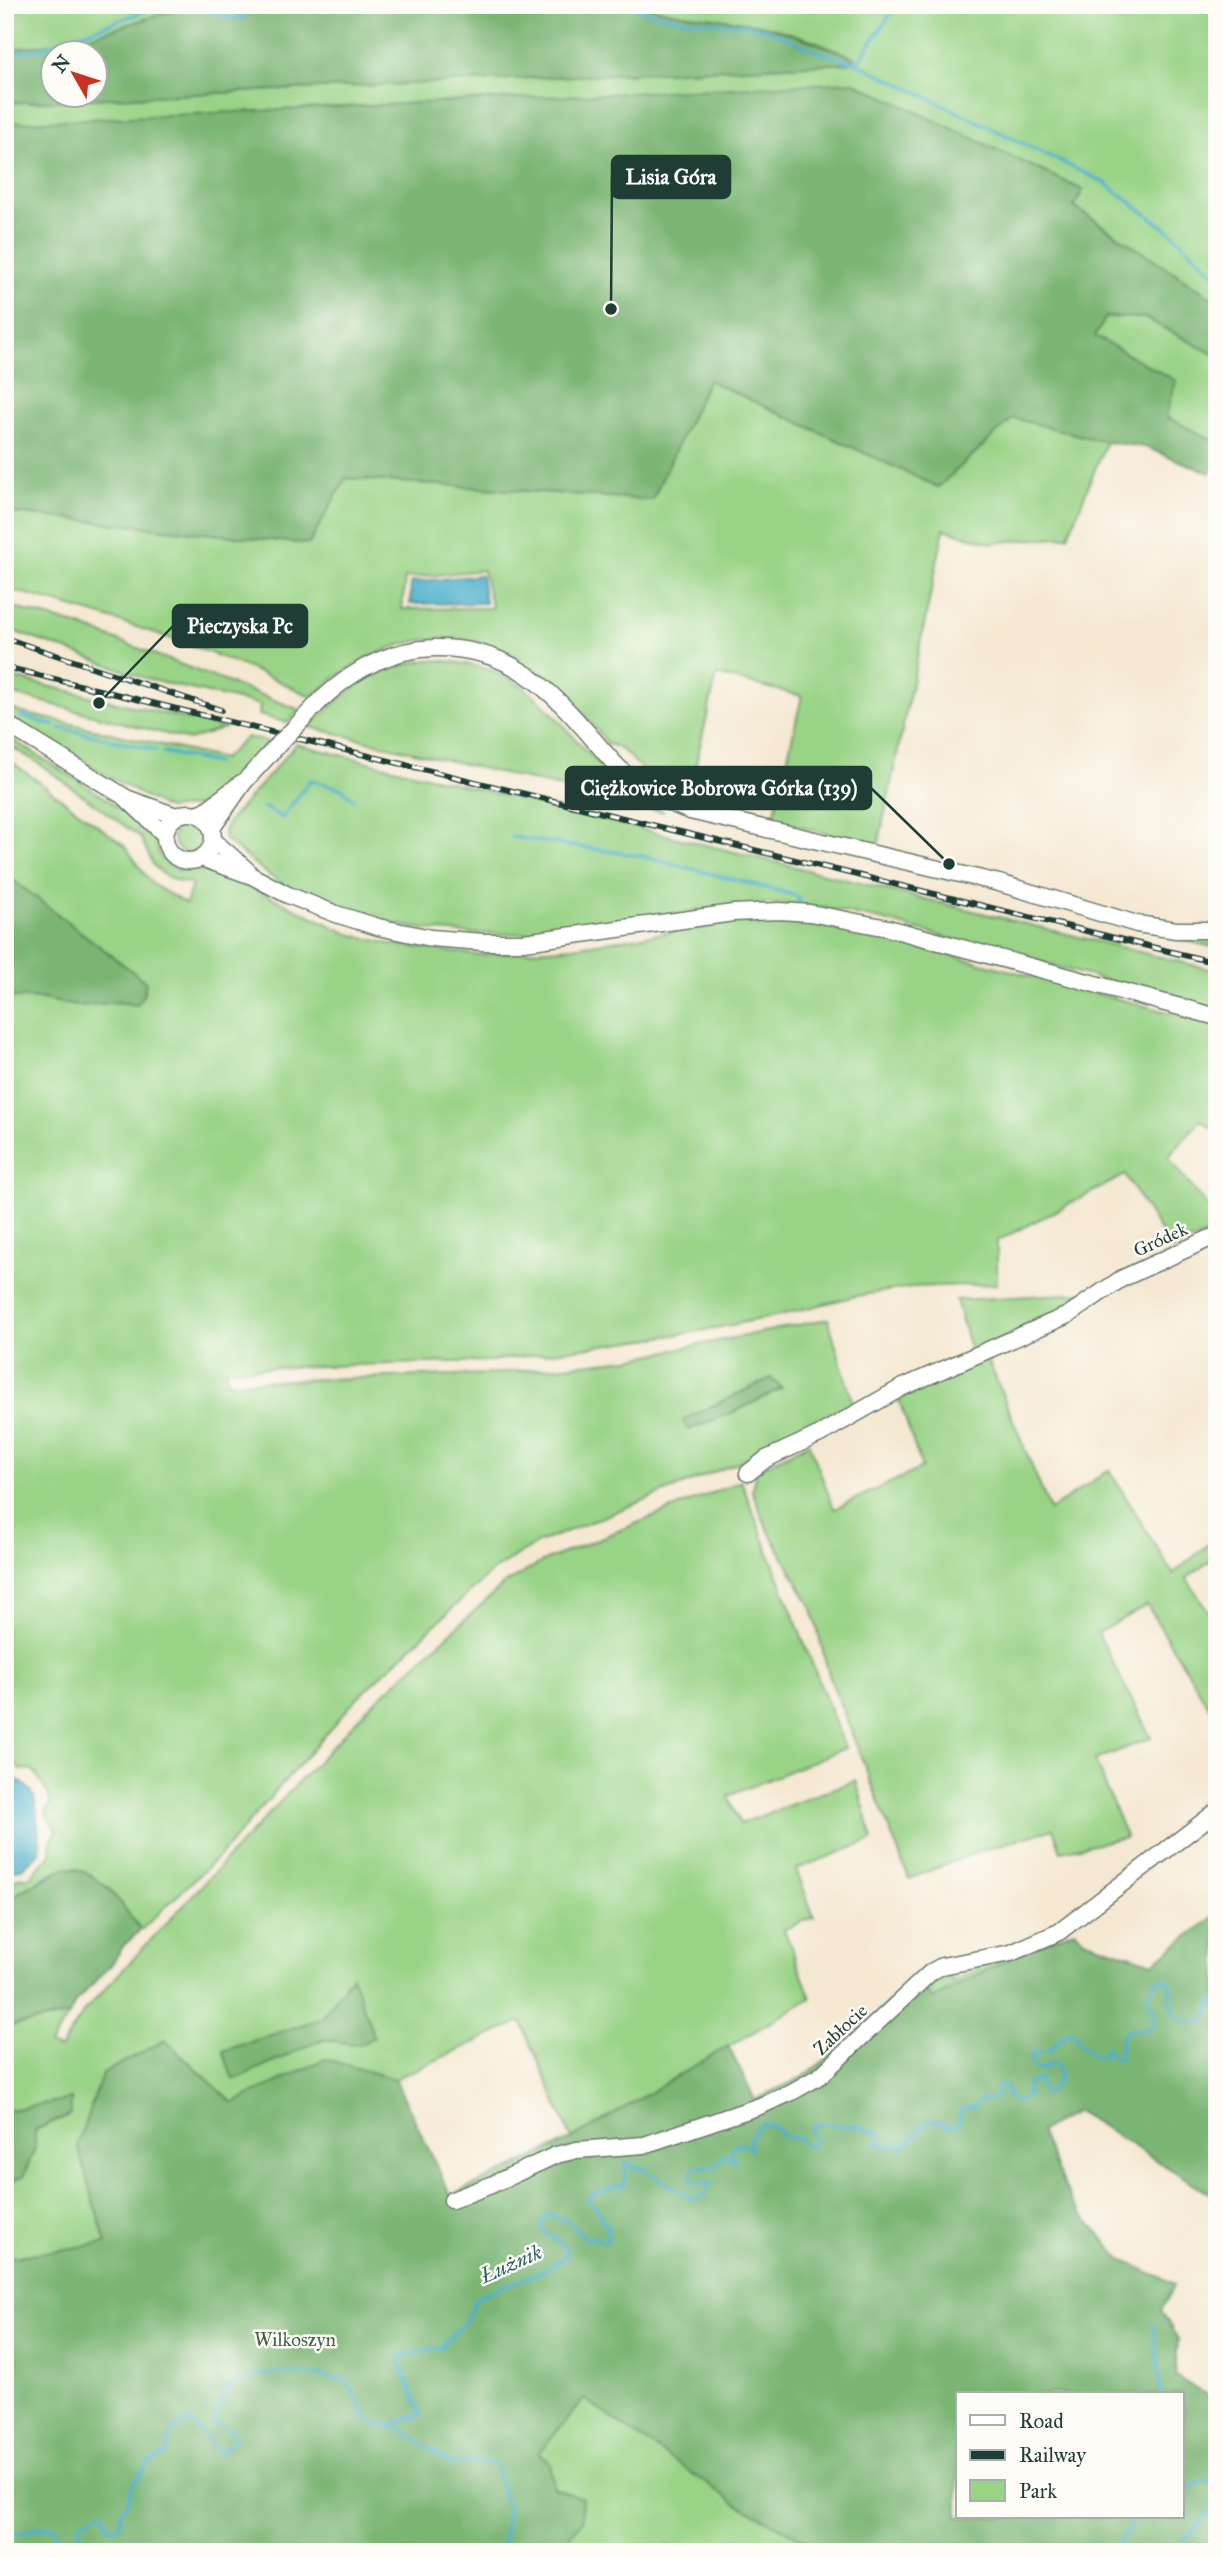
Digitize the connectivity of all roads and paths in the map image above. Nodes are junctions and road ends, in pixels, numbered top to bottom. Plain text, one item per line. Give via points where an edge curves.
1 (5, 723) edge
2 (244, 782) junction
3 (125, 797) junction
4 (197, 814) junction
5 (176, 816) junction
6 (212, 834) junction
7 (165, 835) junction
8 (201, 858) junction
9 (252, 876) junction
10 (1217, 930) edge
11 (1217, 1017) edge
12 (1217, 1235) edge
13 (748, 1473) dead end
14 (1217, 1811) edge
15 (452, 2200) dead end

1 - 3 street
2 - 4 street
2 - 6 street
2 - 10 street, bridge via 321,699 365,667 408,651 449,648 488,655 524,671 557,697 621,770 674,805 999,883 1137,924
3 - 5 street
3 - 7 street
4 - 5 street
4 - 6 street via 208,822
5 - 7 street
6 - 8 street
6 - 9 street
7 - 8 street via 176,858
8 - 9 street
9 - 11 street via 310,905 358,922 456,941 553,939 758,911 829,915
12 - 13 street, Gródek via 1121,1279 1068,1315 901,1388 765,1459
14 - 15 street, Zabłocie via 1059,1932 1011,1953 931,1972 820,2076 790,2093 644,2145 555,2155

